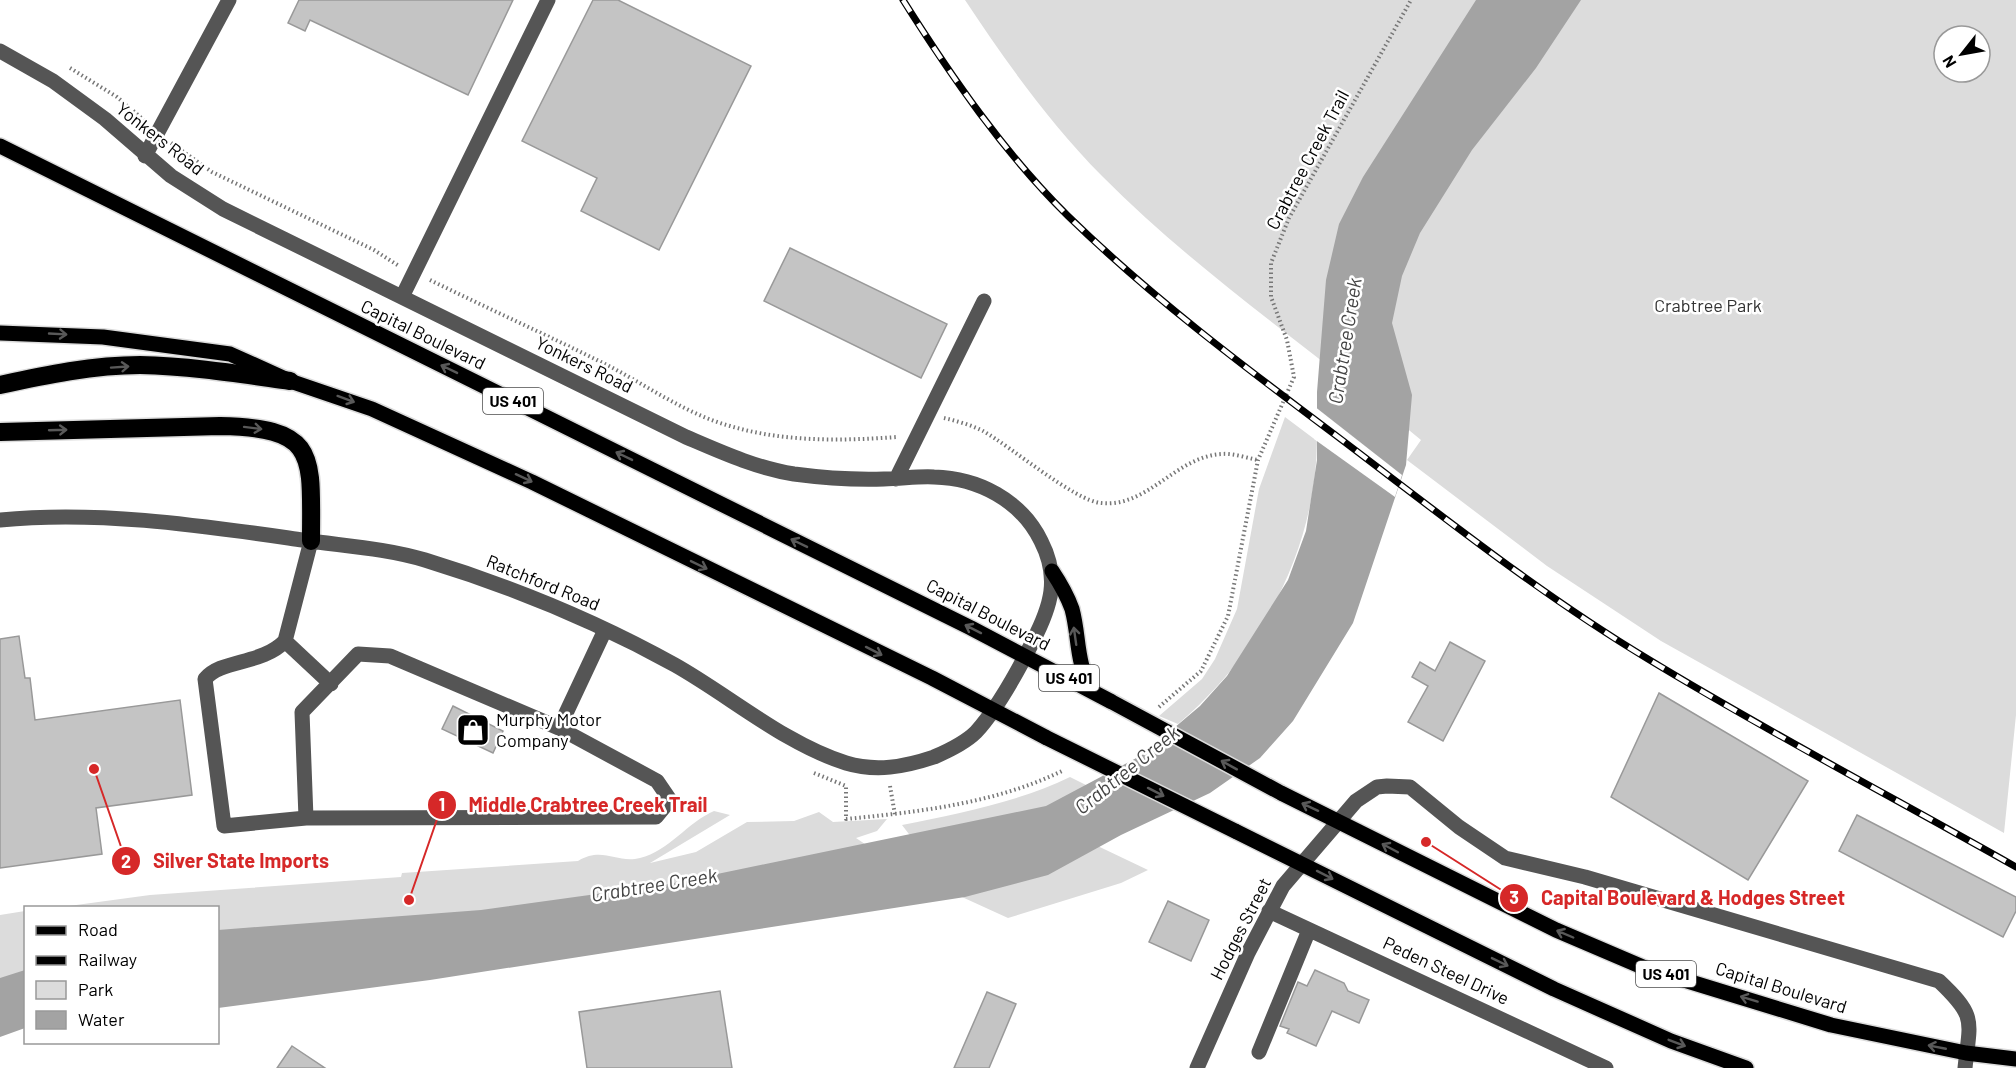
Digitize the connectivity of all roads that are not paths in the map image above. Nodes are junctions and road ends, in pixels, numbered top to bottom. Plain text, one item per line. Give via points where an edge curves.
1 (229, 0) edge
2 (548, 0) edge
3 (0, 51) edge
4 (0, 146) edge
5 (145, 156) junction
6 (402, 297) junction
7 (984, 301) dead end
8 (0, 333) edge
9 (290, 381) junction
10 (0, 385) edge
11 (0, 432) edge
12 (896, 479) junction
13 (0, 520) edge
14 (311, 541) junction
15 (1052, 571) junction
16 (605, 630) junction
17 (285, 640) junction
18 (1026, 656) junction
19 (331, 684) junction
20 (1007, 685) joint
21 (1093, 691) junction
22 (992, 709) junction
23 (559, 728) junction
24 (306, 819) junction
25 (1339, 821) junction
26 (1302, 863) junction
27 (1269, 911) junction
28 (1309, 930) junction
29 (1259, 1052) dead end
30 (2016, 1059) edge
31 (1966, 1061) edge
32 (1197, 1068) edge
33 (1606, 1068) edge
34 (1746, 1068) edge

1 - 5 street
2 - 6 street
3 - 5 street, Yonkers Road via 53,81 105,119
18 -> 4 main road, Capital Boulevard / US 401
5 - 6 street, Yonkers Road via 223,209
6 - 12 street, Yonkers Road via 686,437 753,464 820,477
7 - 12 street
8 -> 9 main road via 102,337 220,352
10 -> 9 highway via 138,365 186,367
9 -> 22 main road via 372,409 456,446
11 -> 14 highway via 220,426 278,432 299,445 309,464
12 - 15 street, Yonkers Road via 964,480 1007,500 1038,534
13 - 14 street, Ratchford Road via 89,518 160,522
14 - 16 street, Ratchford Road via 362,546 421,559 494,583
14 - 17 street
15 - 18 street, Yonkers Road via 1052,600
21 -> 15 main road via 1078,658 1072,611 1064,588
16 - 22 street, Ratchford Road via 677,666 819,752 849,764 888,769 939,755 976,731
16 - 23 street
17 - 19 street
17 - 24 street via 276,650 213,670 205,679 224,826
18 - 20 street, Yonkers Road
18 - 21 main road, Capital Boulevard / US 401
19 - 23 street via 358,654 390,656
19 - 24 street via 302,712
20 - 22 street, Ratchford Road
25 -> 21 main road, Capital Boulevard / US 401, bridge
22 -> 26 main road, bridge
23 - 24 street via 657,781 670,800 656,817
25 - 26 street, Hodges Street
31 -> 25 main road, Capital Boulevard / US 401 via 1645,968 1556,930
25 - 31 street, Hodges Street via 1356,801 1377,787 1410,786 1459,827 1505,858 1585,876 1939,981 1961,1002 1970,1019
26 - 27 street, Hodges Street
26 -> 34 main road via 1554,989 1671,1041
27 - 28 street, Peden Steel Drive
27 - 32 street, Hodges Street
28 - 29 street
28 - 33 street, Peden Steel Drive
30 - 31 main road, Capital Boulevard / US 401

